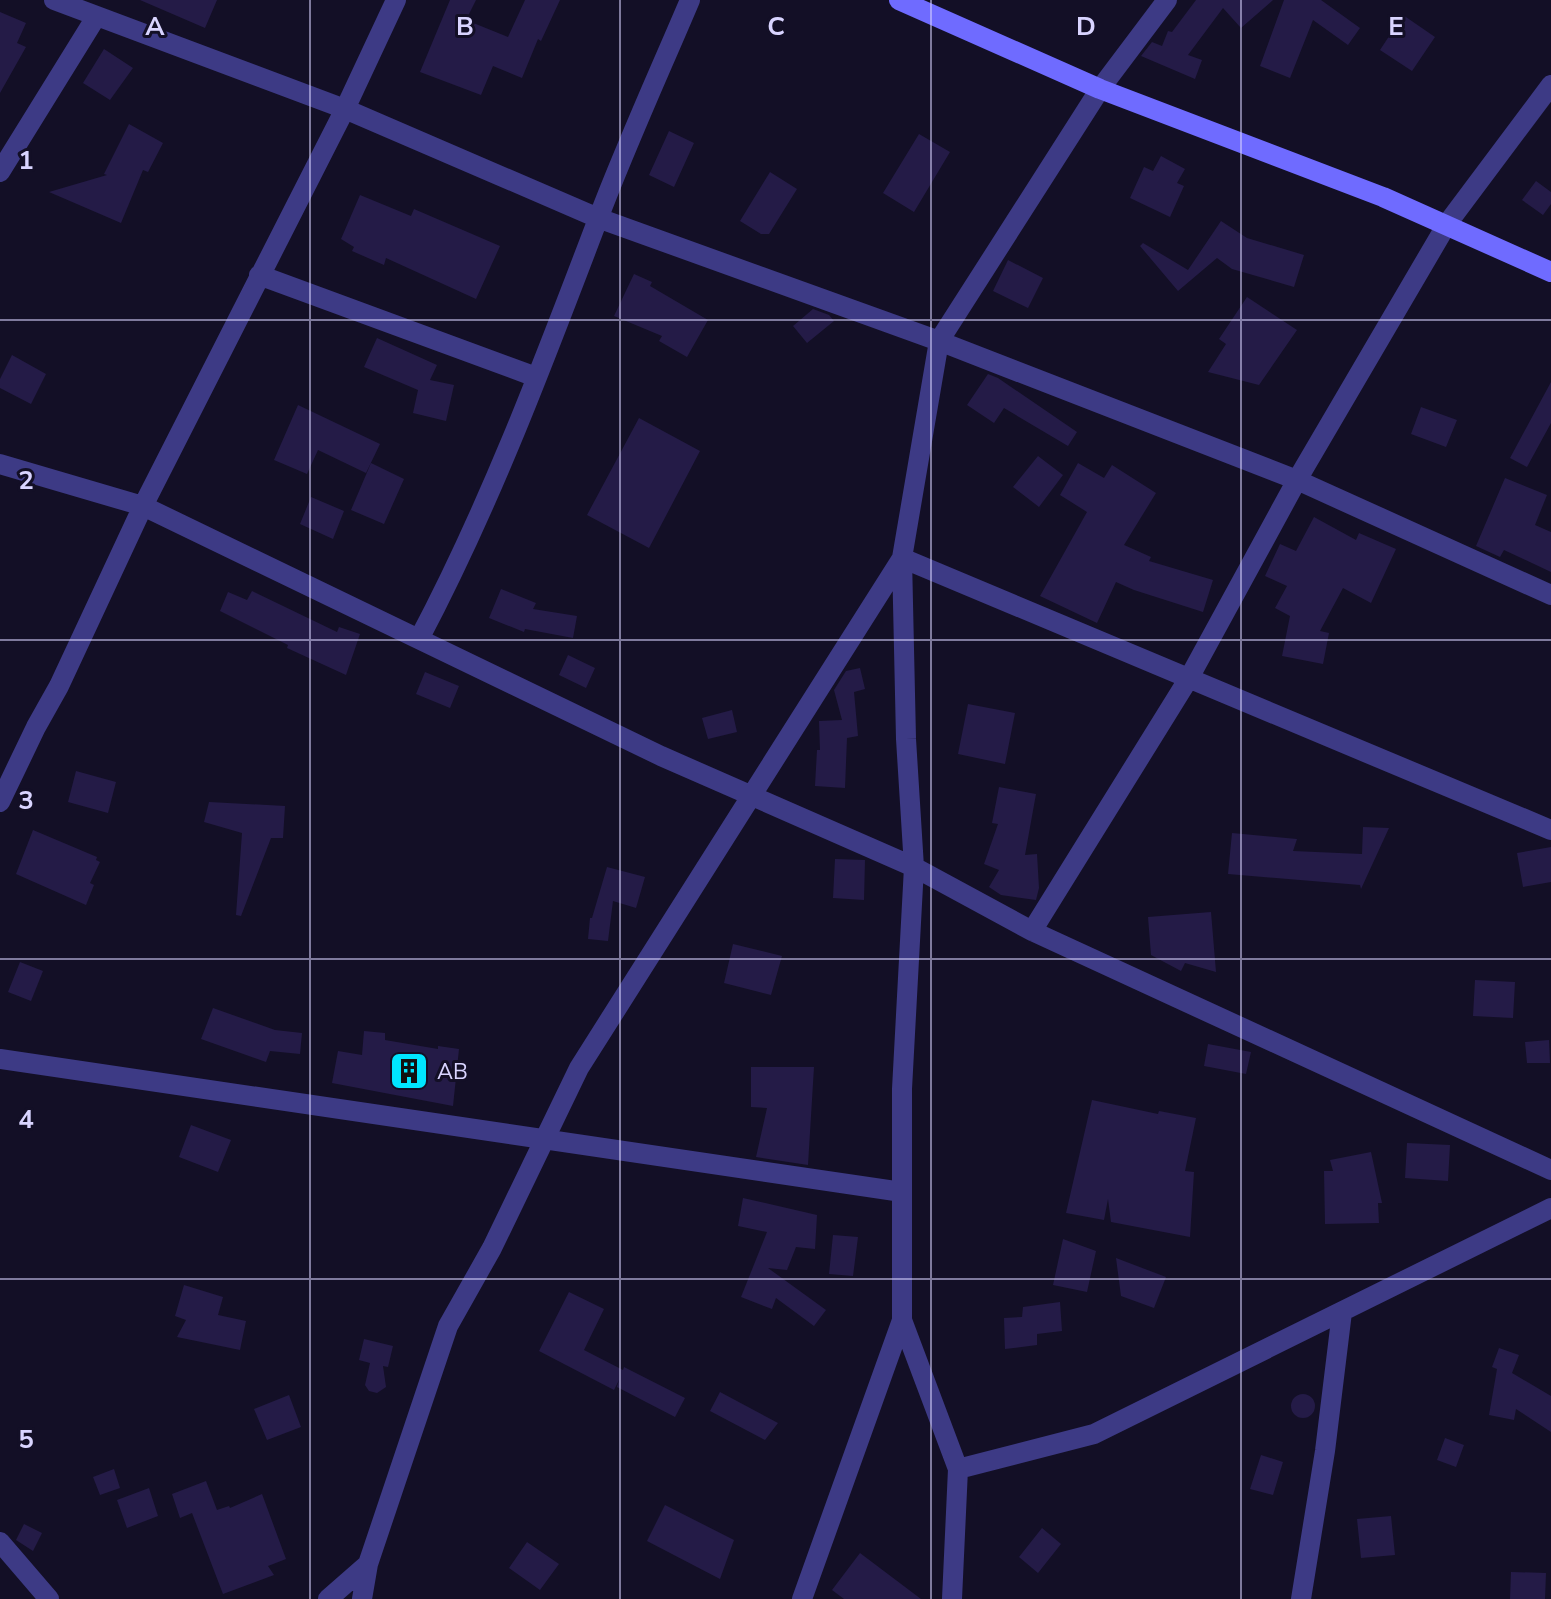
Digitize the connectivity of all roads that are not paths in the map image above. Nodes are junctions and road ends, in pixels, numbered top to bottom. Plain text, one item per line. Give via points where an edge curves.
1 (54, 0) edge
2 (396, 0) edge
3 (690, 0) edge
4 (899, 0) edge
5 (1167, 0) edge
6 (96, 17) junction
7 (1551, 85) edge
8 (1100, 89) junction
9 (345, 109) junction
10 (0, 172) edge
11 (598, 218) junction
12 (1447, 224) junction
13 (1551, 272) edge
14 (259, 275) junction
15 (939, 341) junction
16 (536, 377) junction
17 (0, 464) edge
18 (1297, 480) junction
19 (143, 506) junction
20 (902, 558) junction
21 (1551, 595) edge
22 (419, 639) junction
23 (1189, 678) junction
24 (751, 796) junction
25 (0, 802) edge
26 (1551, 830) edge
27 (914, 867) junction
28 (1032, 931) junction
29 (0, 1059) edge
30 (544, 1140) junction
31 (1551, 1170) edge
32 (902, 1192) junction
33 (1551, 1208) edge
34 (1342, 1312) junction
35 (902, 1320) junction
36 (958, 1469) junction
37 (0, 1542) edge
38 (368, 1564) junction
39 (49, 1599) edge
40 (328, 1599) edge
41 (362, 1599) edge
42 (802, 1599) edge
43 (952, 1599) edge
44 (1301, 1599) edge

1 - 6 street
2 - 9 street
3 - 11 street
4 - 8 street
5 - 8 street
6 - 9 street
6 - 10 street
7 - 12 street
8 - 12 street
8 - 15 street
9 - 11 street
9 - 14 street
11 - 15 street
11 - 16 street
12 - 13 street
12 - 18 street
14 - 16 street
14 - 19 street
15 - 18 street
15 - 20 street
16 - 22 street via 444,593
17 - 19 street
18 - 21 street
18 - 23 street
19 - 22 street
19 - 25 street
20 - 23 street
20 - 24 street
20 - 27 street
22 - 24 street
23 - 26 street
23 - 28 street
24 - 27 street
24 - 30 street via 579,1068
27 - 28 street
27 - 32 street
28 - 31 street
29 - 30 street
30 - 32 street
30 - 38 street via 448,1326
32 - 35 street
33 - 34 street
34 - 36 street via 1094,1434
34 - 44 street
35 - 36 street
35 - 42 street
36 - 43 street
37 - 39 street
38 - 40 street
38 - 41 street

